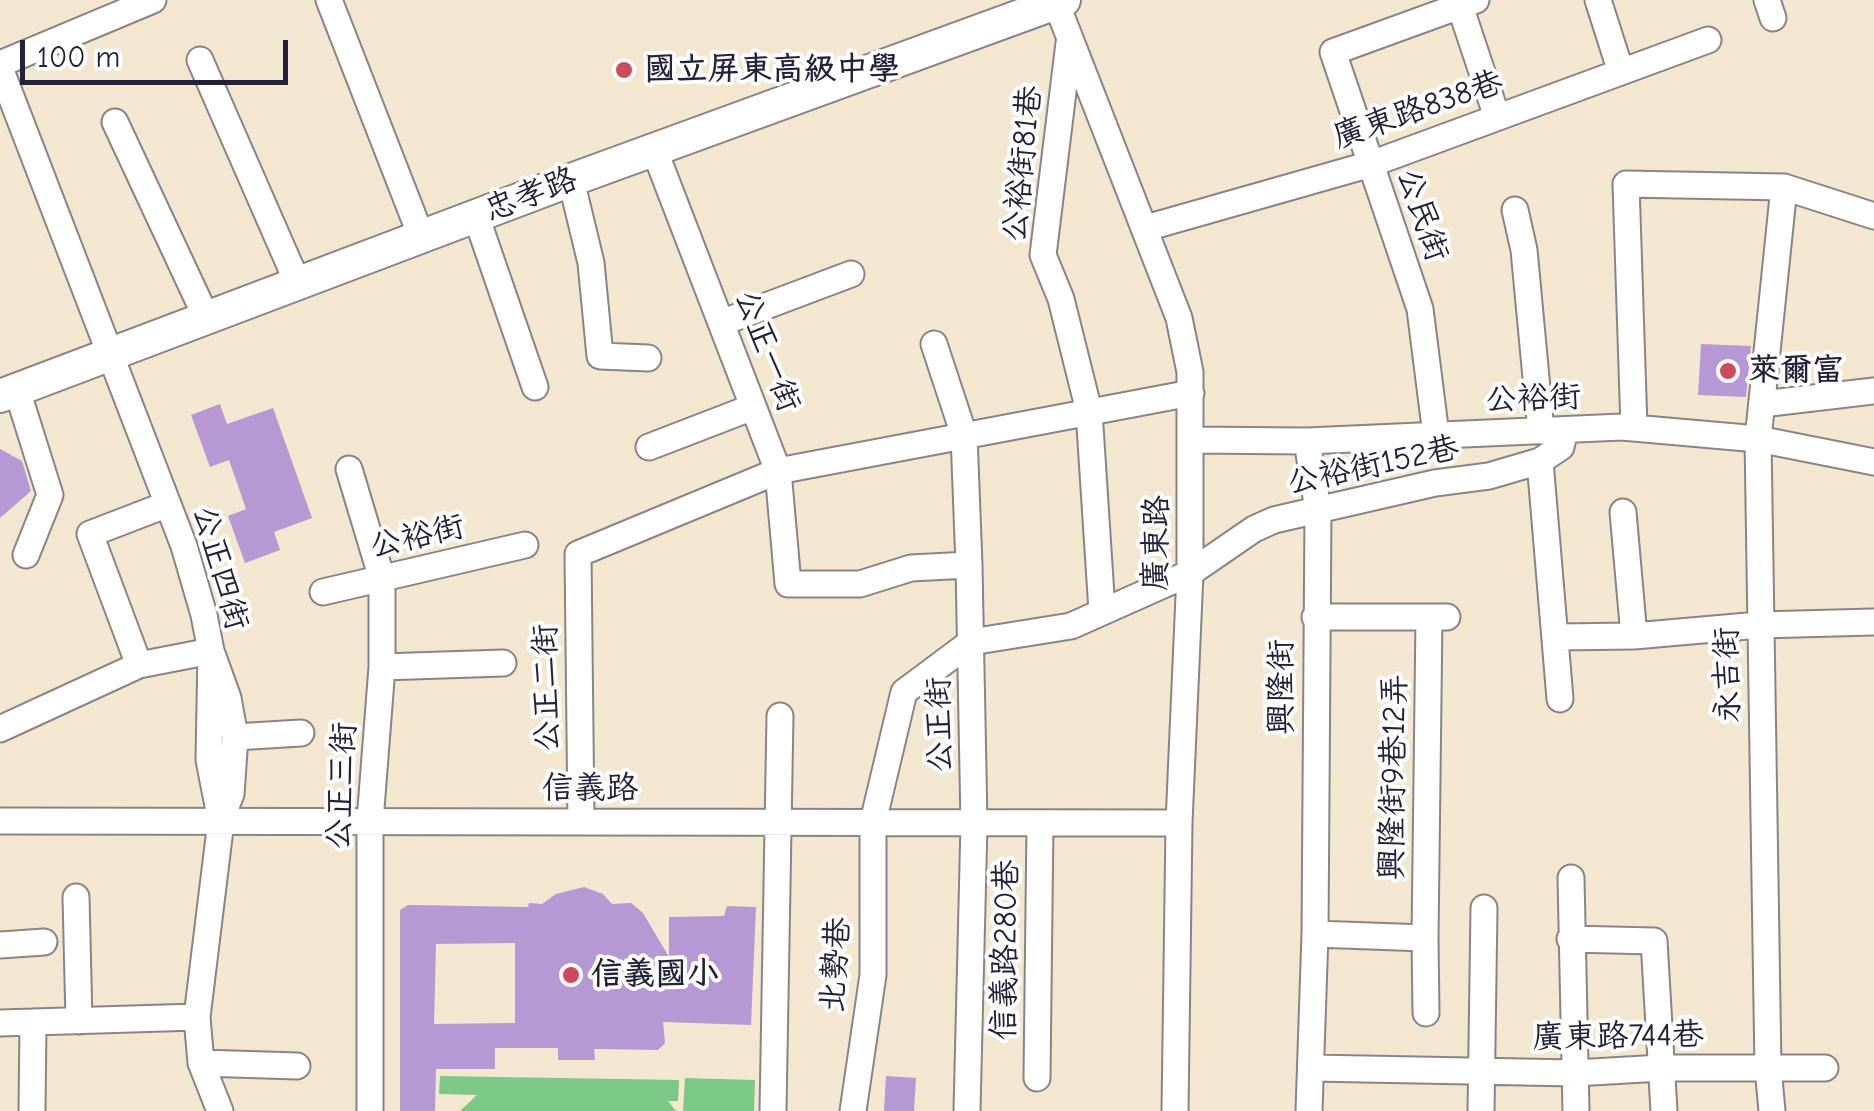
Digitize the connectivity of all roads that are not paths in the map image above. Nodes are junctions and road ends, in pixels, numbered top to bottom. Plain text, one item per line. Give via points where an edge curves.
1 (153, 0) edge
2 (329, 0) edge
3 (1598, 0) edge
4 (1058, 1) edge
5 (1468, 3) edge
6 (1070, 38) junction
7 (1708, 40) dead end
8 (200, 60) dead end
9 (0, 66) edge
10 (1621, 72) junction
11 (1497, 117) junction
12 (115, 122) dead end
13 (654, 149) junction
14 (1371, 164) junction
15 (571, 180) junction
16 (1784, 187) junction
17 (1515, 210) dead end
18 (476, 216) junction
19 (1874, 216) edge
20 (1146, 228) junction
21 (421, 236) junction
22 (851, 274) dead end
23 (298, 284) junction
24 (208, 319) junction
25 (721, 323) junction
26 (934, 344) dead end
27 (113, 356) junction
28 (648, 358) dead end
29 (535, 387) dead end
30 (1874, 390) edge
31 (8, 393) edge
32 (1191, 393) junction
33 (1762, 404) junction
34 (753, 406) junction
35 (1088, 411) junction
36 (1634, 428) junction
37 (1553, 431) junction
38 (964, 434) junction
39 (1436, 435) junction
40 (1758, 439) junction
41 (1192, 440) junction
42 (1307, 441) junction
43 (649, 447) dead end
44 (1540, 460) junction
45 (1874, 462) edge
46 (349, 469) dead end
47 (778, 471) junction
48 (168, 504) junction
49 (1318, 510) junction
50 (1623, 512) dead end
51 (525, 544) dead end
52 (26, 555) dead end
53 (970, 565) junction
54 (1190, 573) junction
55 (382, 579) junction
56 (323, 592) dead end
57 (1102, 611) junction
58 (1315, 616) junction
59 (1874, 622) edge
60 (1759, 625) junction
61 (1634, 636) junction
62 (1557, 637) junction
63 (971, 642) junction
64 (210, 652) junction
65 (503, 663) dead end
66 (139, 665) junction
67 (382, 666) junction
68 (1560, 699) dead end
69 (780, 716) dead end
70 (0, 729) edge
71 (301, 733) dead end
72 (235, 737) junction
73 (0, 820) edge
74 (220, 821) junction
75 (370, 821) junction
76 (581, 822) junction
77 (873, 822) junction
78 (777, 823) junction
79 (974, 823) junction
80 (1040, 823) junction
81 (1179, 823) junction
82 (1570, 878) dead end
83 (76, 897) dead end
84 (1484, 908) dead end
85 (1315, 934) junction
86 (1425, 938) junction
87 (1570, 940) junction
88 (44, 942) dead end
89 (0, 944) edge
90 (1426, 1013) dead end
91 (197, 1018) junction
92 (79, 1021) junction
93 (33, 1022) junction
94 (0, 1023) edge
95 (201, 1063) junction
96 (297, 1066) dead end
97 (1312, 1068) junction
98 (1662, 1068) junction
99 (1768, 1068) junction
100 (1825, 1068) dead end
101 (1481, 1069) junction
102 (1575, 1073) junction
103 (1037, 1078) dead end
104 (32, 1111) edge
105 (220, 1111) edge
106 (370, 1111) edge
107 (774, 1111) edge
108 (853, 1111) edge
109 (966, 1111) edge
110 (1175, 1111) edge
111 (1310, 1111) edge
112 (1481, 1111) edge
113 (1576, 1111) edge
114 (1664, 1111) edge
115 (1772, 1111) edge

1 - 9 street
2 - 21 street
3 - 10 street
4 - 6 street, 廣東路
4 - 13 main road, 忠孝路
5 - 11 street
5 - 14 street, 公民街 via 1333,52
6 - 20 street, 廣東路
6 - 35 street, 公裕街81巷 via 1043,256 1061,300
7 - 10 street, 廣東路838巷
8 - 23 street
9 - 27 street, 公正四街
10 - 11 street, 廣東路838巷
11 - 14 street, 廣東路838巷
12 - 24 street
13 - 15 main road, 忠孝路
13 - 25 street, 公正一街
14 - 20 street, 廣東路838巷
14 - 39 street, 公民街 via 1420,308
15 - 18 main road, 忠孝路
15 - 28 street via 591,263 600,356
16 - 19 street
16 - 33 street, 永吉街
16 - 36 street via 1626,184
17 - 37 street
18 - 21 main road, 忠孝路
18 - 29 street
20 - 32 street, 廣東路 via 1186,340
21 - 23 main road, 忠孝路
22 - 25 street
23 - 24 main road, 忠孝路
24 - 27 main road, 忠孝路
25 - 34 street, 公正一街
26 - 38 street, 公正街
27 - 31 main road, 忠孝路
27 - 48 street, 公正四街
30 - 33 street
31 - 52 street via 50,495
32 - 35 street
32 - 41 street, 廣東路
33 - 40 street, 永吉街
34 - 43 street
34 - 47 street, 公正一街
35 - 38 street
35 - 57 street, 公裕街81巷
36 - 37 street, 公裕街
36 - 40 street, 公裕街
37 - 39 street, 公裕街
37 - 44 street via 1561,447
38 - 47 street
38 - 53 street, 公正街
39 - 42 street, 公裕街
40 - 45 street, 公裕街
40 - 60 street, 永吉街
41 - 42 street, 公裕街
41 - 54 street, 廣東路
42 - 49 street, 興隆街
44 - 49 street, 公裕街152巷
44 - 62 street
46 - 55 street, 公正三街
47 - 53 street, 公正一街 via 788,584 860,584 911,568
47 - 76 street, 公正二街 via 578,554
48 - 64 street, 公正四街
48 - 66 street via 90,534
49 - 54 street, 公裕街152巷 via 1254,529
49 - 58 street, 興隆街
50 - 61 street
51 - 55 street, 公裕街
53 - 63 street, 公正街
54 - 57 street, 公裕街152巷
54 - 81 street, 廣東路
55 - 56 street, 公裕街
55 - 67 street, 公正三街
57 - 63 street, 公裕街152巷 via 1071,626
58 - 85 street, 興隆街
58 - 86 street, 興隆街9巷12弄 via 1438,618
59 - 60 street
60 - 61 street
60 - 99 street, 永吉街
61 - 62 street
62 - 68 street
63 - 77 street, 北勢巷 via 904,692
63 - 79 street, 公正街
64 - 66 street
64 - 72 street
64 - 74 street, 公正四街 via 209,760
65 - 67 street
66 - 70 street
67 - 75 street, 公正三街
69 - 78 street
71 - 72 street
72 - 74 street via 232,794
73 - 74 street, 信義路
74 - 75 street, 信義路
74 - 91 street, 公正四街
75 - 76 street, 信義路
75 - 106 street, 公正三街
76 - 78 street, 信義路
77 - 78 street, 信義路
77 - 79 street, 信義路
77 - 108 street, 北勢巷 via 872,976
78 - 107 street
79 - 80 street, 信義路
79 - 109 street, 公正街
80 - 81 street, 信義路
80 - 103 street, 信義路280巷
81 - 110 street, 廣東路
82 - 87 street
83 - 92 street
84 - 101 street
85 - 86 street
85 - 97 street
86 - 90 street, 興隆街9巷12弄
87 - 98 street via 1654,941
87 - 102 street
88 - 89 street
91 - 92 street
91 - 95 street, 公正四街
92 - 93 street
93 - 94 street
93 - 104 street
95 - 96 street
95 - 105 street, 公正四街
97 - 101 street, 廣東路744巷
97 - 111 street
98 - 99 street, 廣東路744巷
98 - 102 street, 廣東路744巷
98 - 114 street
99 - 100 street, 廣東路744巷
99 - 115 street
101 - 102 street, 廣東路744巷
101 - 112 street
102 - 113 street

